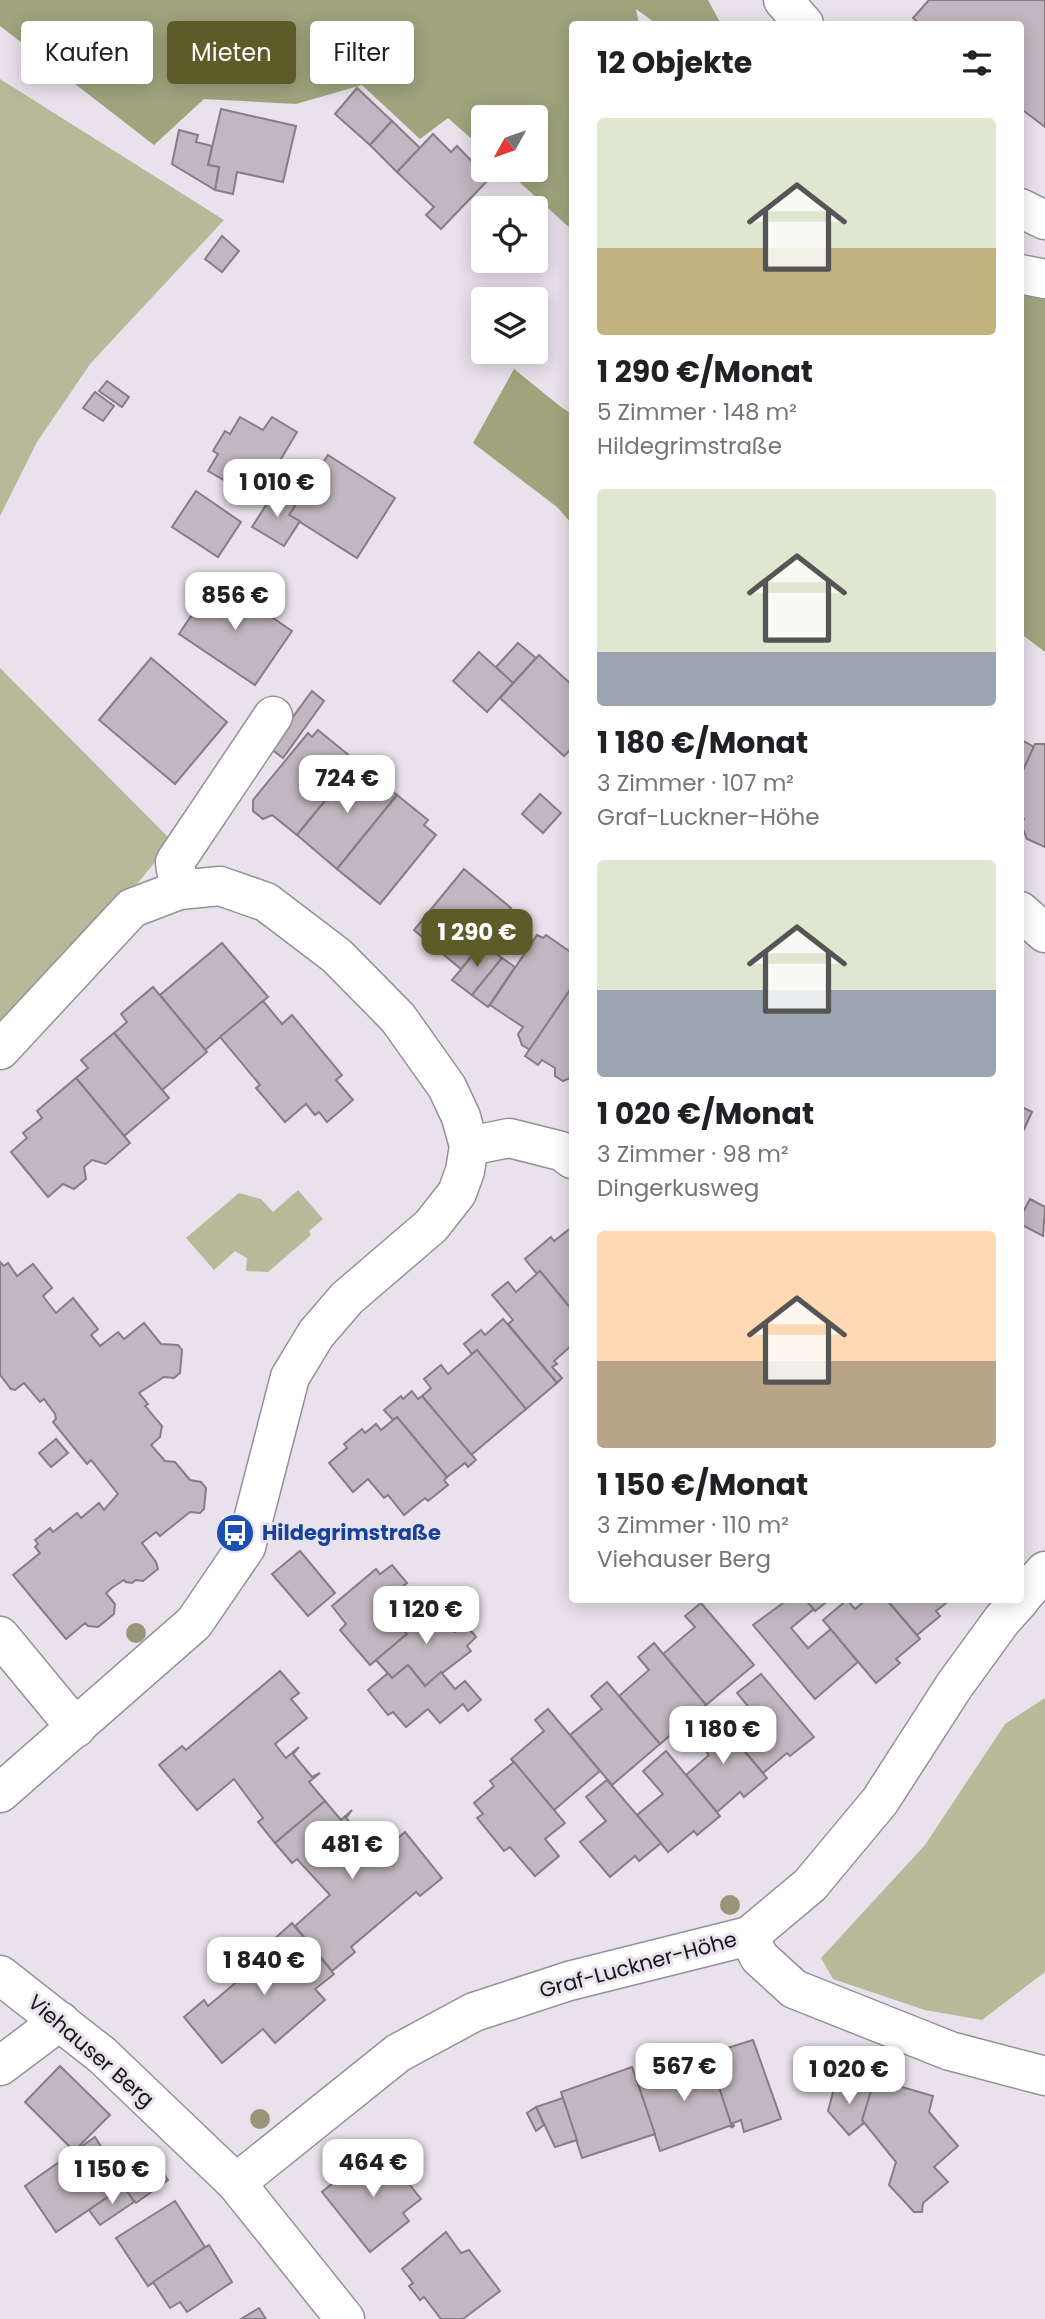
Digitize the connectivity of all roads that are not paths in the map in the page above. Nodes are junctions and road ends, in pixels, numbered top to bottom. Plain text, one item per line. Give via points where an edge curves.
1 (783, 0) edge
2 (801, 21) edge
3 (1024, 210) edge
4 (1045, 220) edge
5 (1024, 275) edge
6 (1045, 279) edge
7 (273, 716) dead end
8 (179, 890) junction
9 (1024, 915) edge
10 (1045, 933) edge
11 (0, 1050) edge
12 (469, 1146) junction
13 (569, 1157) edge
14 (1045, 1571) edge
15 (1024, 1595) edge
16 (1017, 1603) edge
17 (0, 1636) edge
18 (76, 1728) junction
19 (0, 1793) edge
20 (748, 1936) junction
21 (0, 1975) edge
22 (60, 2021) junction
23 (0, 2066) edge
24 (1045, 2076) edge
25 (236, 2183) junction
26 (345, 2319) edge

1 - 2 street
3 - 4 street
5 - 6 street
7 - 8 street via 175,862
8 - 11 street via 132,908
8 - 12 street via 220,886 267,902 337,956 398,1018 447,1087
9 - 10 street
12 - 13 street via 509,1138
12 - 18 street via 457,1193 430,1226 346,1298 316,1334 290,1377 246,1547 194,1623
14 - 15 street, Graf-Luckner-Höhe
16 - 20 street, Graf-Luckner-Höhe via 954,1686 880,1801 810,1885
17 - 18 street
18 - 19 street
20 - 24 street via 759,1957 793,1989 950,2051
20 - 25 street, Graf-Luckner-Höhe via 569,1981 474,2012 398,2053
21 - 22 street, Viehauser Berg
22 - 23 street
22 - 25 street, Viehauser Berg
25 - 26 street, Viehauser Berg

